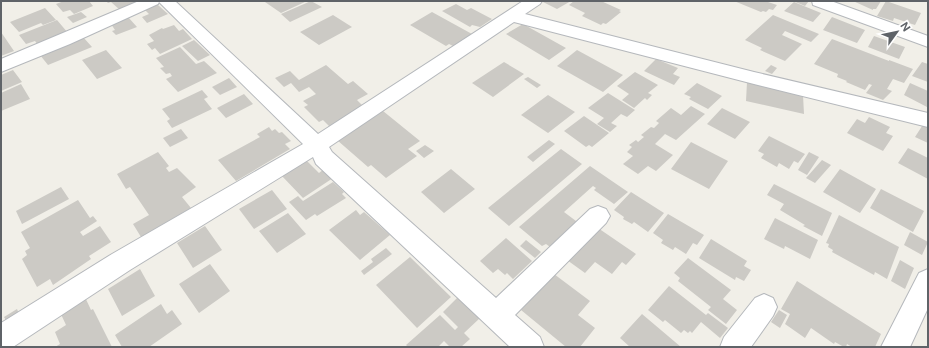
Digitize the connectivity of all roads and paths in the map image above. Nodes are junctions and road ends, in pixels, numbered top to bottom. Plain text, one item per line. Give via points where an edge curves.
1 (152, 1) edge
2 (166, 1) edge
3 (534, 1) edge
4 (819, 2) edge
5 (511, 16) junction
6 (928, 42) edge
7 (1, 66) edge
8 (928, 120) edge
9 (316, 145) junction
10 (598, 216) dead end
11 (925, 295) edge
12 (764, 307) dead end
13 (496, 316) junction
14 (1, 340) edge
15 (530, 347) edge
16 (734, 347) edge
17 (895, 347) edge

1 - 7 street
2 - 9 street
3 - 5 street
4 - 6 street
5 - 8 street
5 - 9 street
9 - 13 street via 324,158
9 - 14 street via 121,262
10 - 13 street
11 - 17 street
12 - 16 street
13 - 15 street

